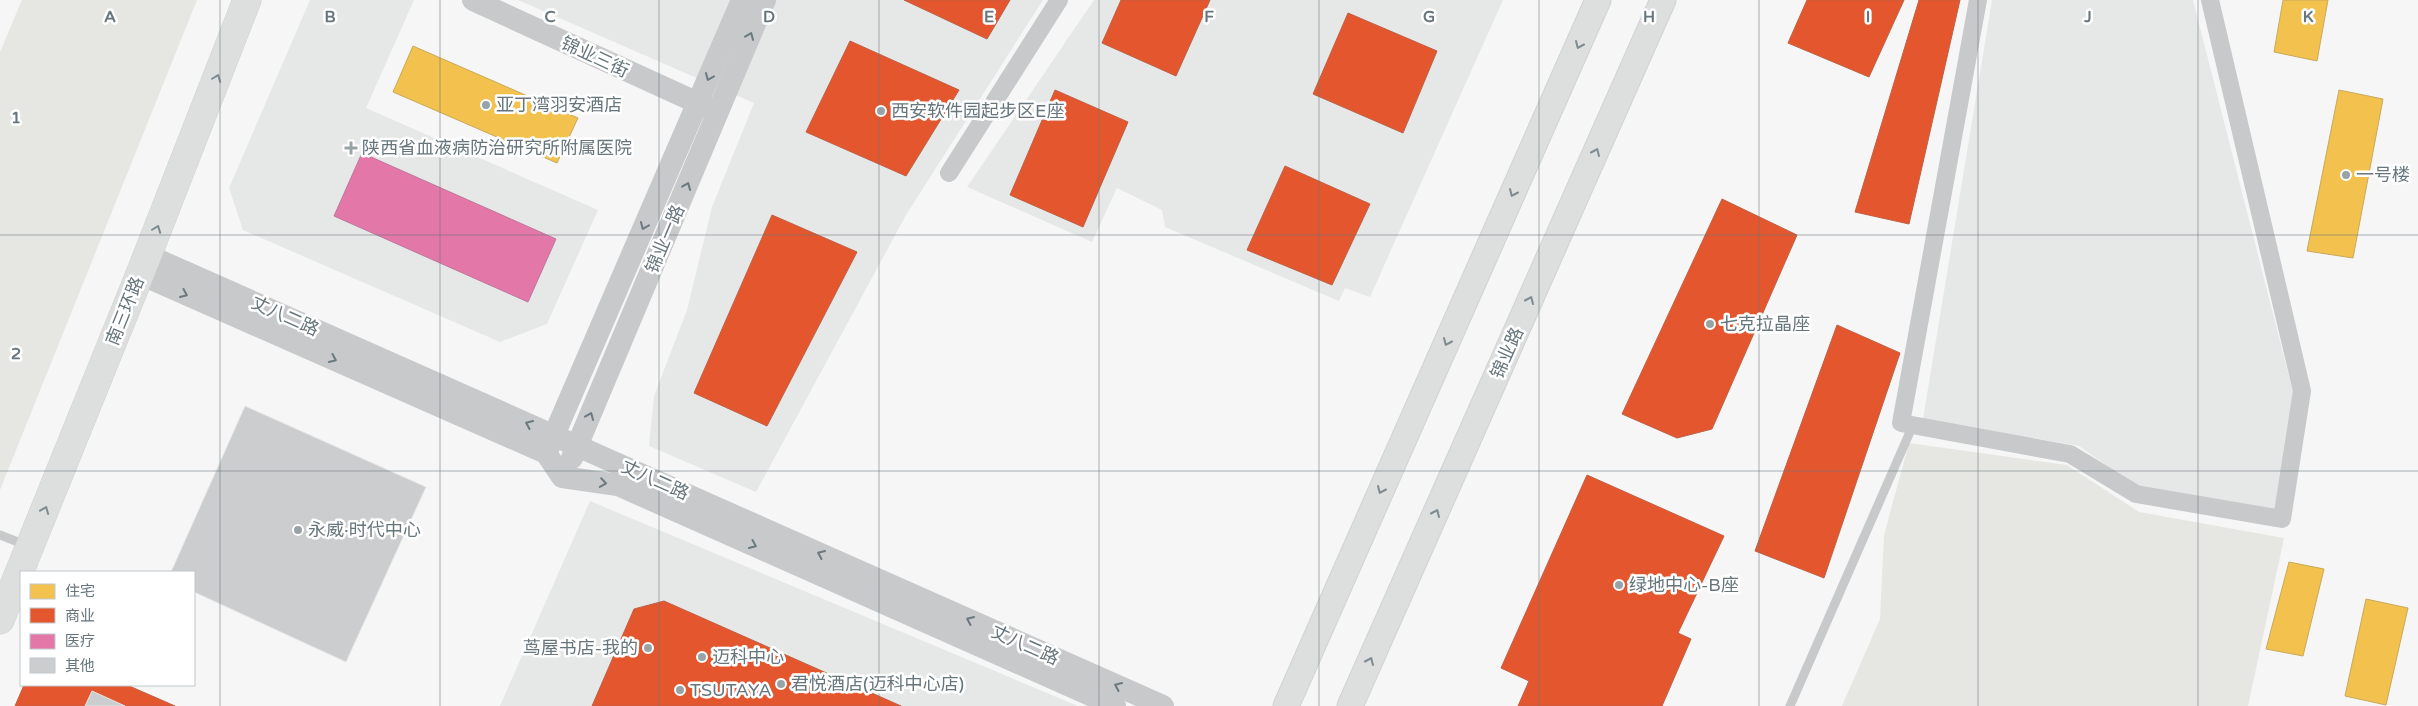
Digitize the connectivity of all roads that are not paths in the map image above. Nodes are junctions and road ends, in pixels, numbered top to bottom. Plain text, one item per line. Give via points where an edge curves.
1 (247, 0) edge
2 (473, 0) edge
3 (742, 0) edge
4 (765, 0) edge
5 (1059, 0) edge
6 (1598, 0) edge
7 (1663, 0) edge
8 (1978, 0) edge
9 (2210, 0) edge
10 (698, 103) junction
11 (718, 112) junction
12 (949, 173) dead end
13 (144, 265) junction
14 (1913, 425) junction
15 (550, 444) junction
16 (578, 445) junction
17 (562, 477) junction
18 (0, 535) edge
19 (30, 547) junction
20 (20, 571) edge
21 (20, 571) edge
22 (0, 620) edge
23 (1115, 706) edge
24 (1163, 706) edge
25 (1286, 706) edge
26 (1350, 706) edge
27 (1790, 706) edge

13 -> 1 highway, 南三环路
2 - 10 street, 锦业三街
3 -> 10 street, 锦业一路
11 -> 4 street, 锦业一路
5 - 12 street
6 -> 25 main road
26 -> 7 main road, 锦业路
8 - 14 street via 1901,423
9 - 14 street via 2302,391 2282,519 2136,494 2070,454
10 - 11 street, 锦业三街
10 -> 15 street, 锦业一路
16 -> 11 street, 锦业一路
13 - 15 street, 丈八二路
19 -> 13 highway, 南三环路
14 - 27 lane
15 - 16 street, 丈八二路
15 - 17 street
16 - 17 street, 锦业一路
24 -> 16 street, 丈八二路
17 -> 23 street, 丈八二路 via 618,485
18 - 19 lane
19 - 21 highway, 南三环路
20 - 22 highway, 南三环路

